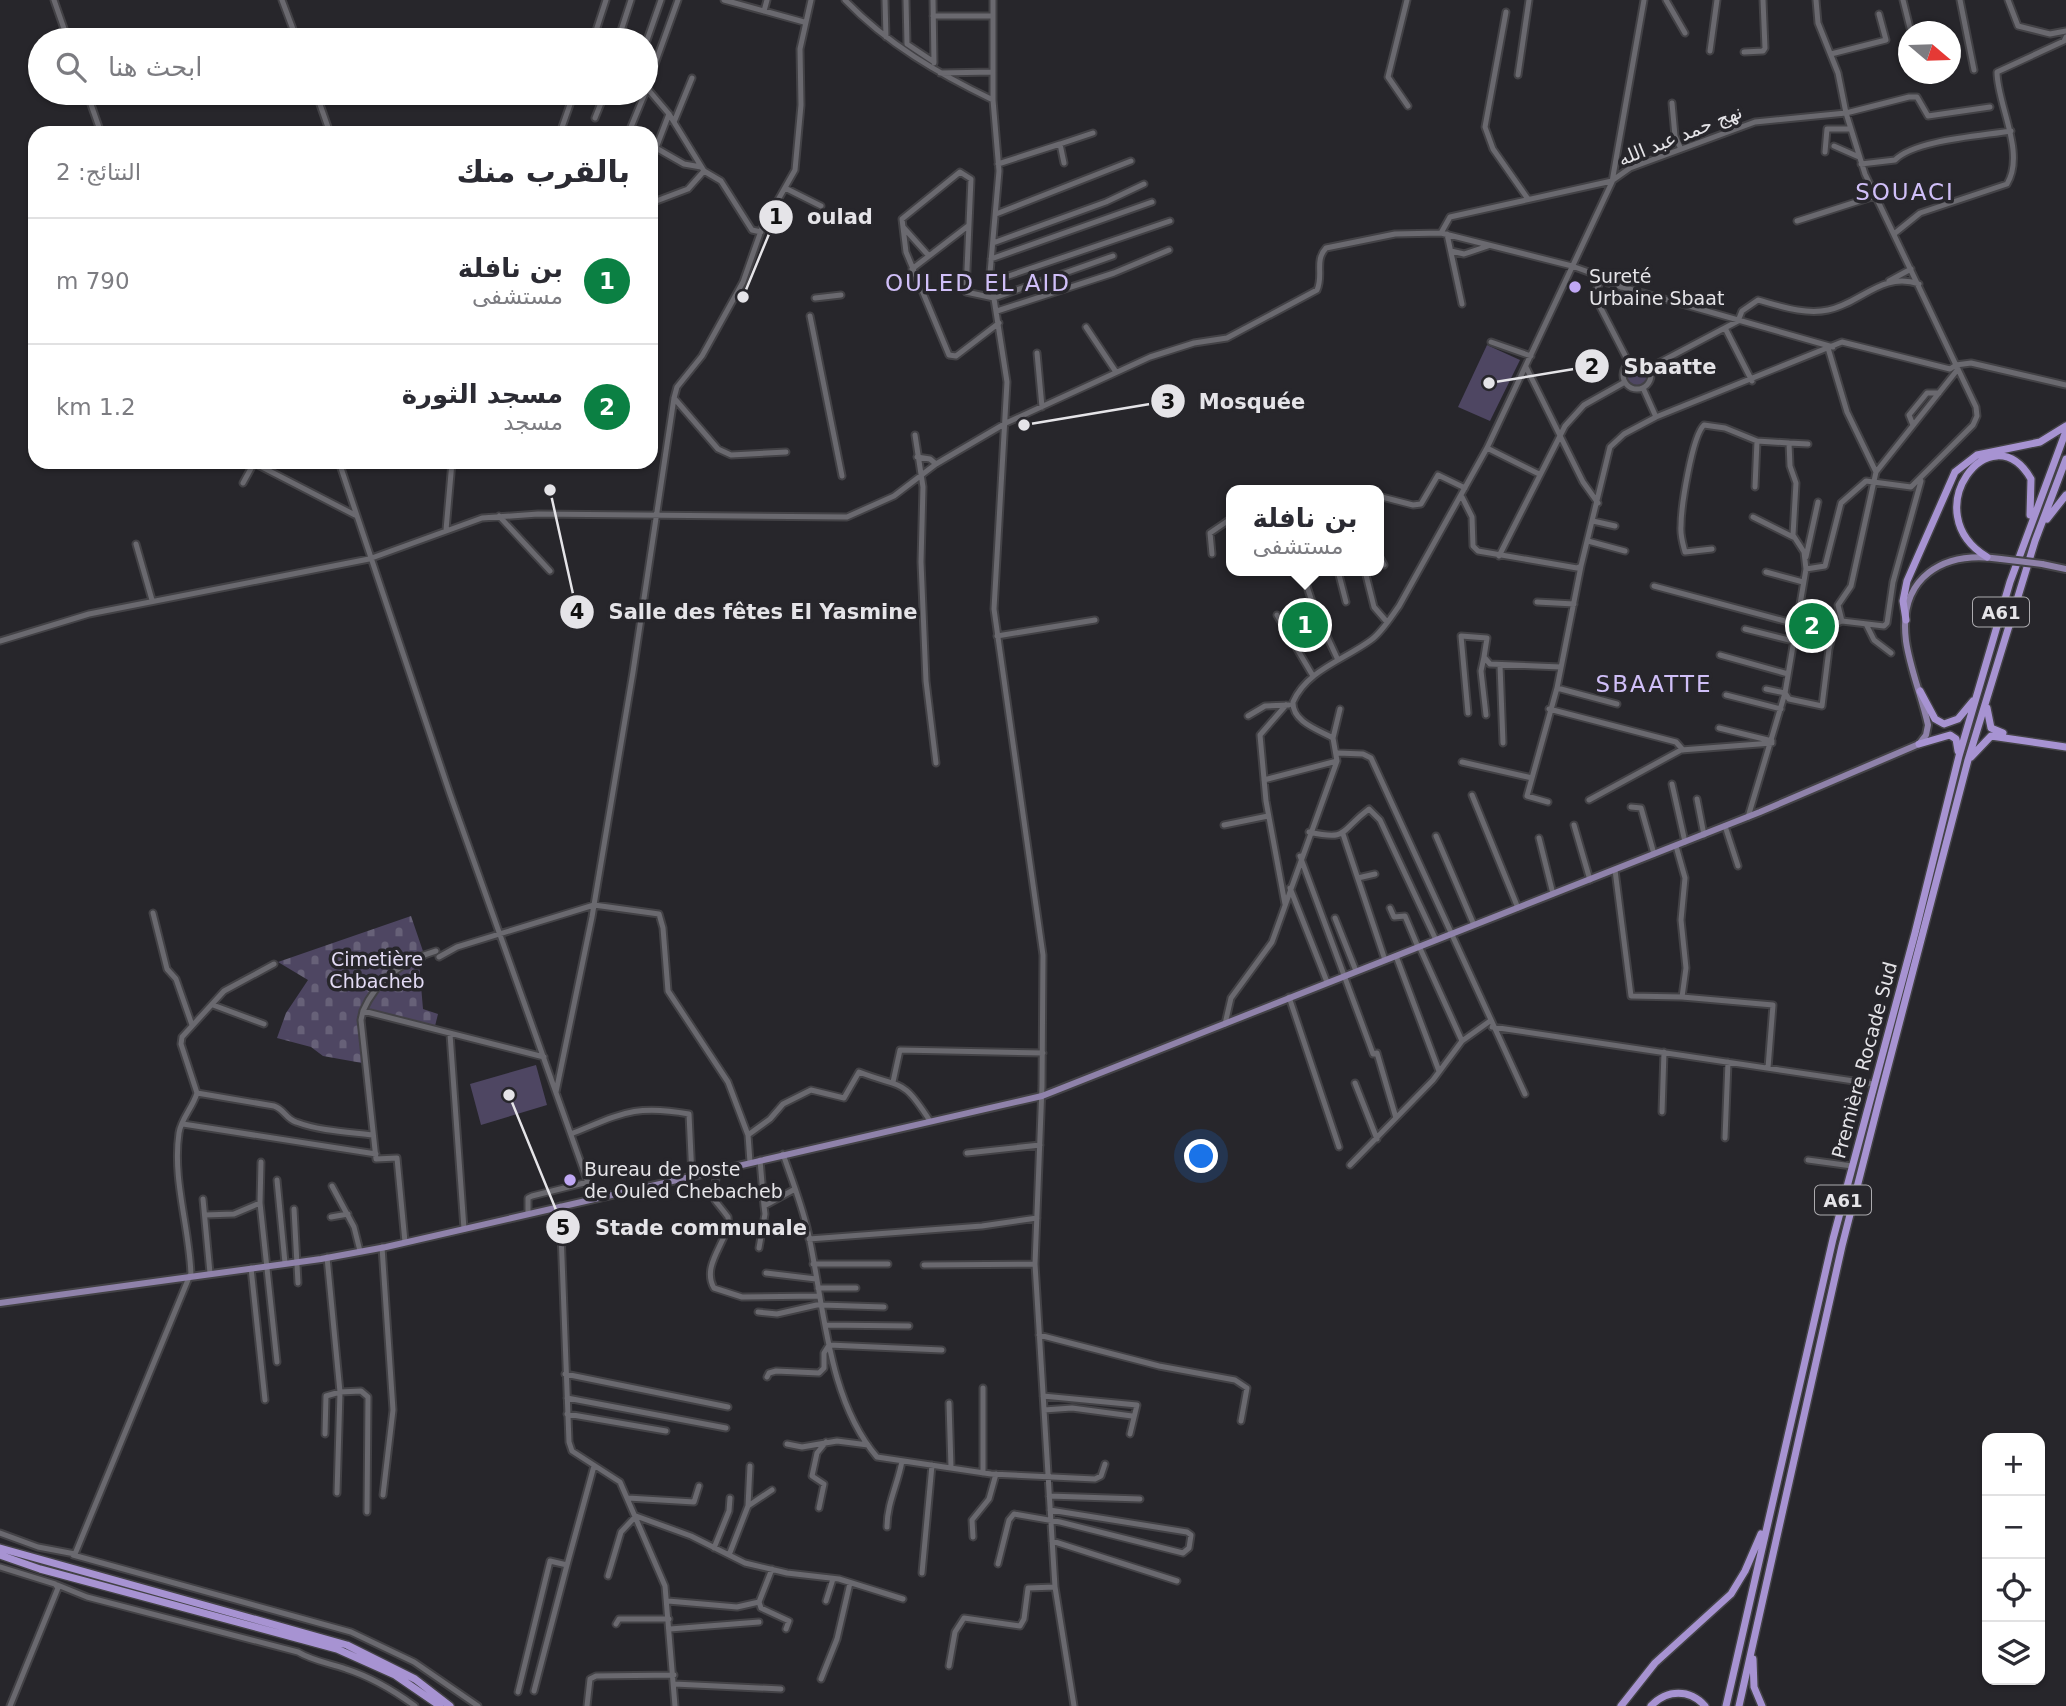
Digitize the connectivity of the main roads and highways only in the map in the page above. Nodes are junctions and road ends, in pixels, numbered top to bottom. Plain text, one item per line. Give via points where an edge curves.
1 (2066, 429) edge
2 (2066, 459) edge
3 (2066, 495) edge
4 (2029, 526) junction
5 (2035, 541) junction
6 (1987, 556) junction
7 (2066, 569) edge
8 (1906, 620) junction
9 (1920, 691) junction
10 (1976, 698) junction
11 (1986, 702) junction
12 (1919, 744) junction
13 (2066, 746) edge
14 (1958, 755) junction
15 (1968, 760) junction
16 (0, 1303) edge
17 (1770, 1510) junction
18 (0, 1548) edge
19 (0, 1556) edge
20 (1753, 1647) junction
21 (440, 1706) edge
22 (450, 1706) edge
23 (1621, 1706) edge
24 (1651, 1706) edge
25 (1705, 1706) edge
26 (1726, 1706) edge
27 (1740, 1706) edge
28 (1762, 1706) edge

1 - 4 highway, Première Rocade Sud / A61
1 - 8 highway via 2032,445 1977,455 1955,472 1907,581
2 - 5 highway, Première Rocade Sud / A61
3 - 5 highway via 2053,508
4 - 6 highway via 2033,489 2024,468 2007,458 1976,462 1963,477 1958,515 1966,543
4 - 10 highway, Première Rocade Sud / A61
5 - 11 highway, Première Rocade Sud / A61
6 - 7 main road, bridge
6 - 8 main road via 1946,561 1929,571 1912,595
8 - 9 main road
9 - 10 highway via 1935,719 1944,724 1958,719
9 - 12 main road via 1928,725
10 - 14 highway, Première Rocade Sud / A61
11 - 13 highway via 1987,720 1998,732
11 - 15 highway, Première Rocade Sud / A61
12 - 14 highway via 1950,735 1956,739
12 - 16 main road via 1704,835 1042,1096 382,1247
13 - 15 highway via 1991,736
14 - 17 highway, Première Rocade Sud / A61 via 1852,1166
15 - 20 highway, Première Rocade Sud / A61 via 1842,1246
17 - 23 highway via 1731,1594 1654,1663
17 - 26 highway, Première Rocade Sud / A61
18 - 22 highway via 347,1645 398,1669
19 - 21 highway via 337,1649 395,1675
20 - 27 highway, Première Rocade Sud / A61
20 - 28 highway via 1754,1687
24 - 25 highway via 1662,1697 1679,1693 1691,1695

